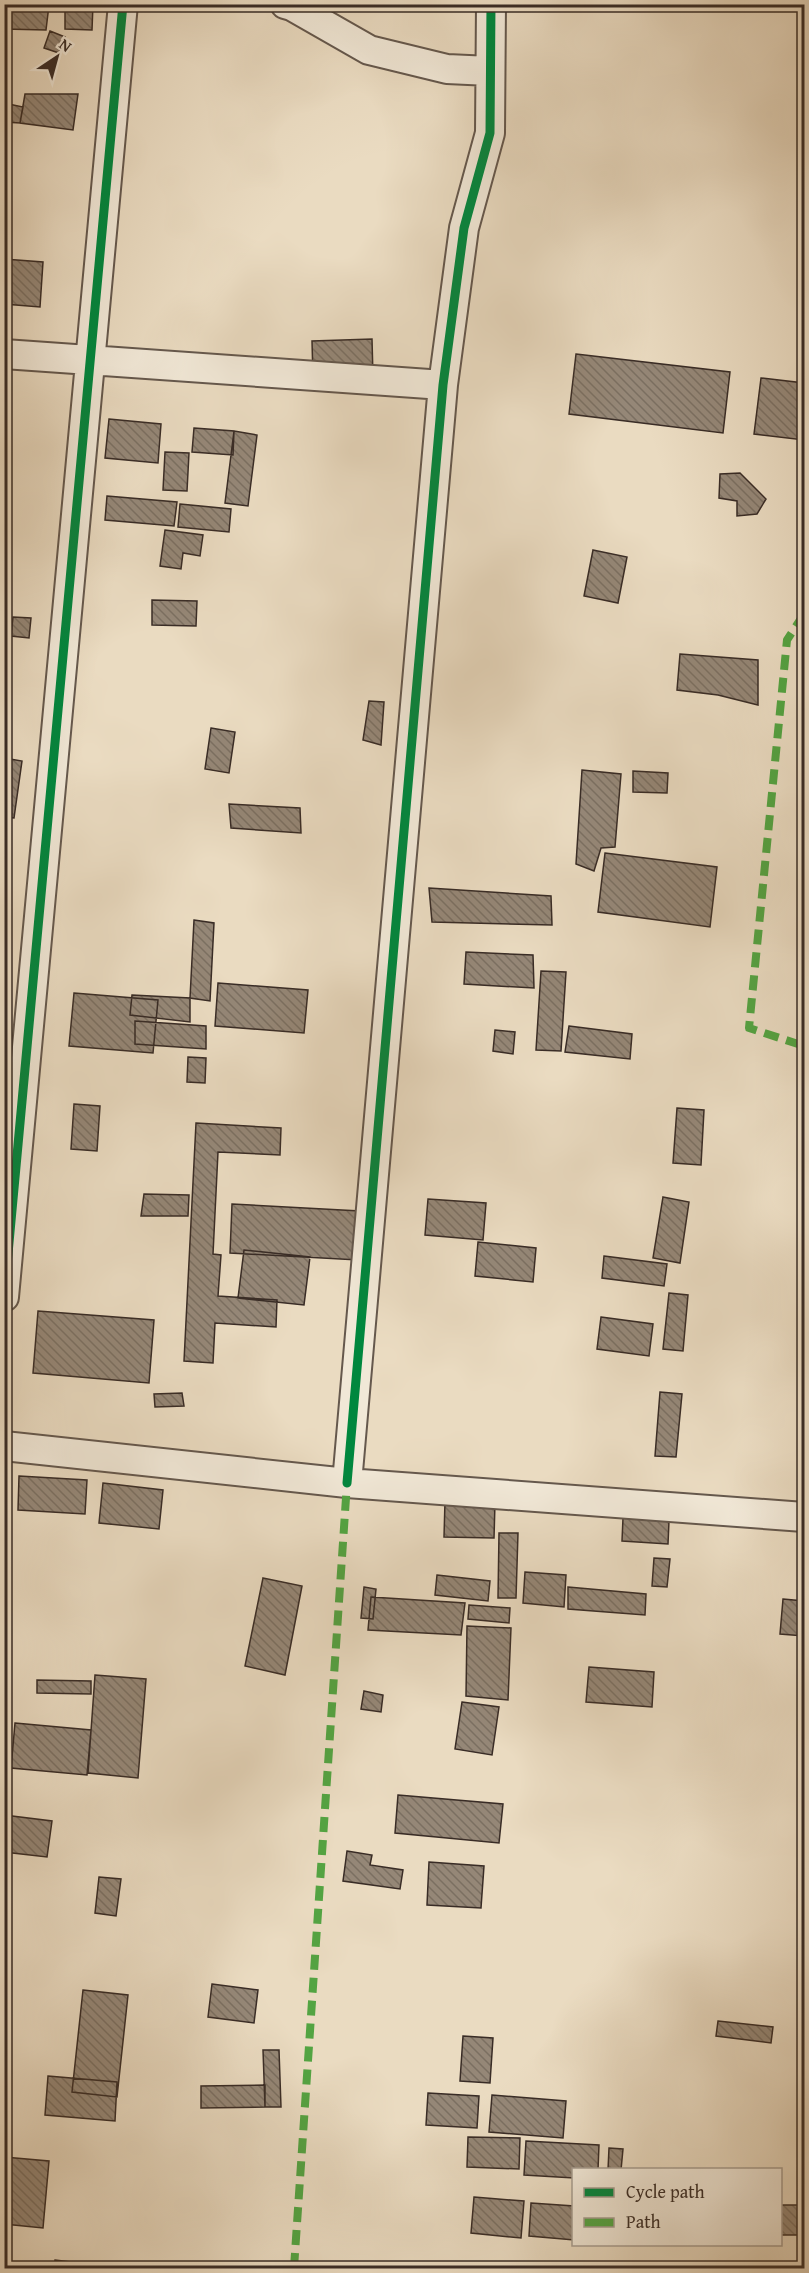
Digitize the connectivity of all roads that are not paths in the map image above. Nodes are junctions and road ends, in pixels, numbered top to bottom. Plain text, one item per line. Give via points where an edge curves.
1 (123, 4) edge
2 (285, 4) edge
3 (491, 4) edge
4 (490, 71) junction
5 (4, 354) edge
6 (91, 360) junction
7 (443, 385) junction
8 (4, 1297) edge
9 (4, 1446) edge
10 (347, 1483) junction
11 (804, 1517) edge

1 - 6 street
2 - 4 street via 369,50 447,69
3 - 4 street
4 - 7 street via 490,133 464,228
5 - 6 street
6 - 7 street
6 - 8 street
7 - 10 street
9 - 10 street
10 - 11 street

